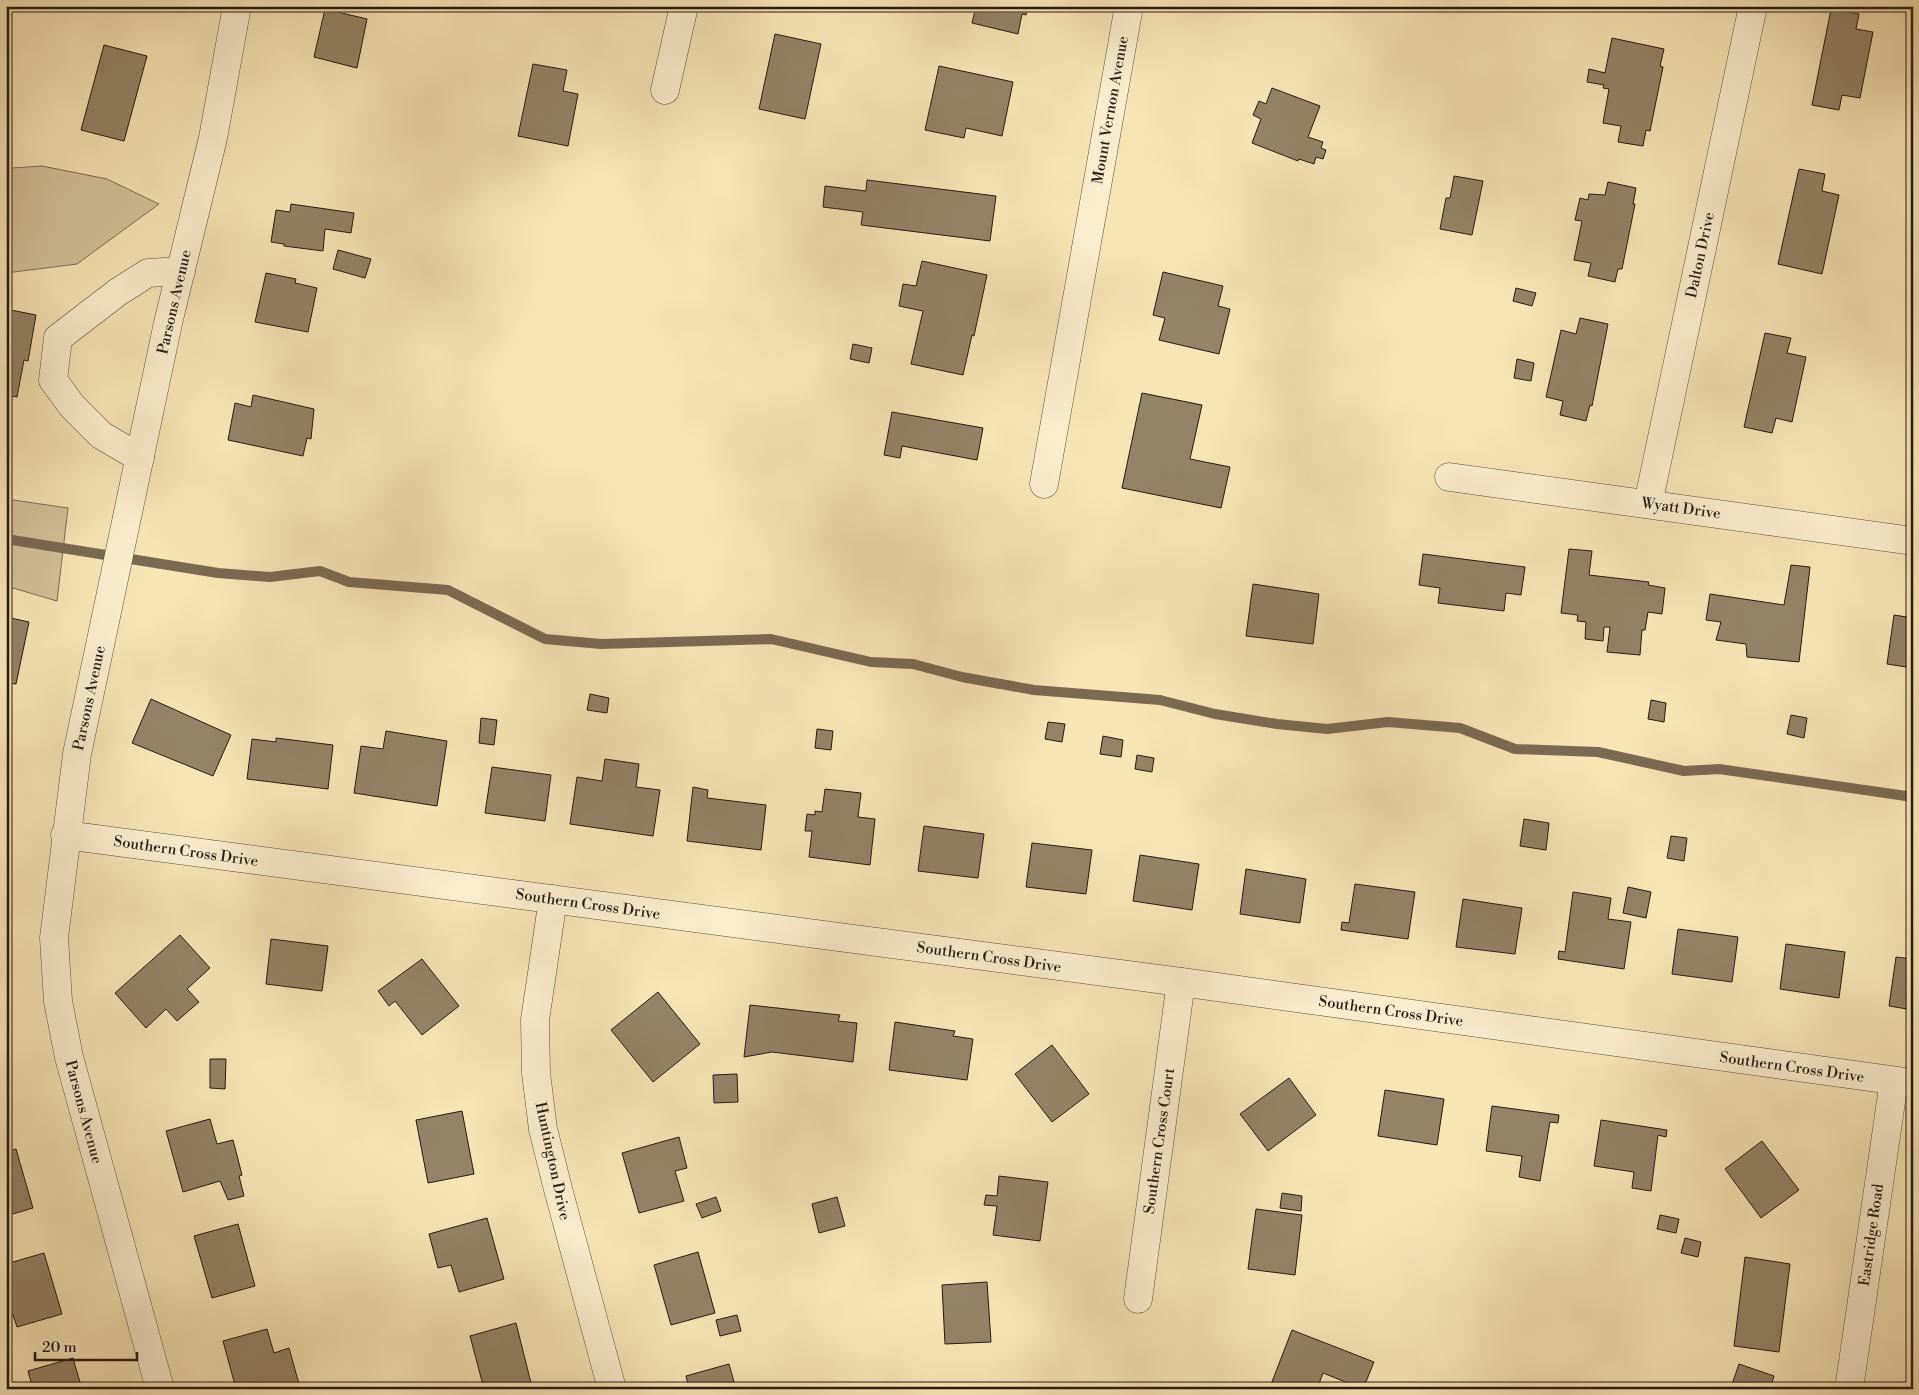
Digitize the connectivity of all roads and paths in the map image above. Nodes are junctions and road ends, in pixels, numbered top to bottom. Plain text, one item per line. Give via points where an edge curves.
1 (237, 6) edge
2 (684, 6) edge
3 (1129, 6) edge
4 (1753, 6) edge
5 (664, 90) dead end
6 (181, 271) junction
7 (140, 458) junction
8 (1449, 478) dead end
9 (1044, 484) dead end
10 (1648, 504) junction
11 (1913, 541) edge
12 (65, 835) junction
13 (553, 899) junction
14 (1181, 982) junction
15 (1903, 1082) edge
16 (1138, 1300) dead end
17 (160, 1389) edge
18 (612, 1389) edge
19 (1849, 1389) edge

1 - 6 street, Parsons Avenue via 212,138
2 - 5 street
3 - 9 street, Mount Vernon Avenue
4 - 10 street, Dalton Drive
6 - 7 street, Parsons Avenue
6 - 7 street via 148,273 58,338 53,380 72,406 101,435
7 - 12 street, Parsons Avenue via 77,754
8 - 10 street, Wyatt Drive
10 - 11 street, Wyatt Drive
12 - 13 street, Southern Cross Drive
12 - 17 street, Parsons Avenue via 54,938 58,1001 69,1057
13 - 14 street, Southern Cross Drive
13 - 18 street, Huntington Drive via 535,1020 537,1082 543,1129
14 - 15 street, Southern Cross Drive
14 - 16 street, Southern Cross Court
15 - 19 street, Eastridge Road

